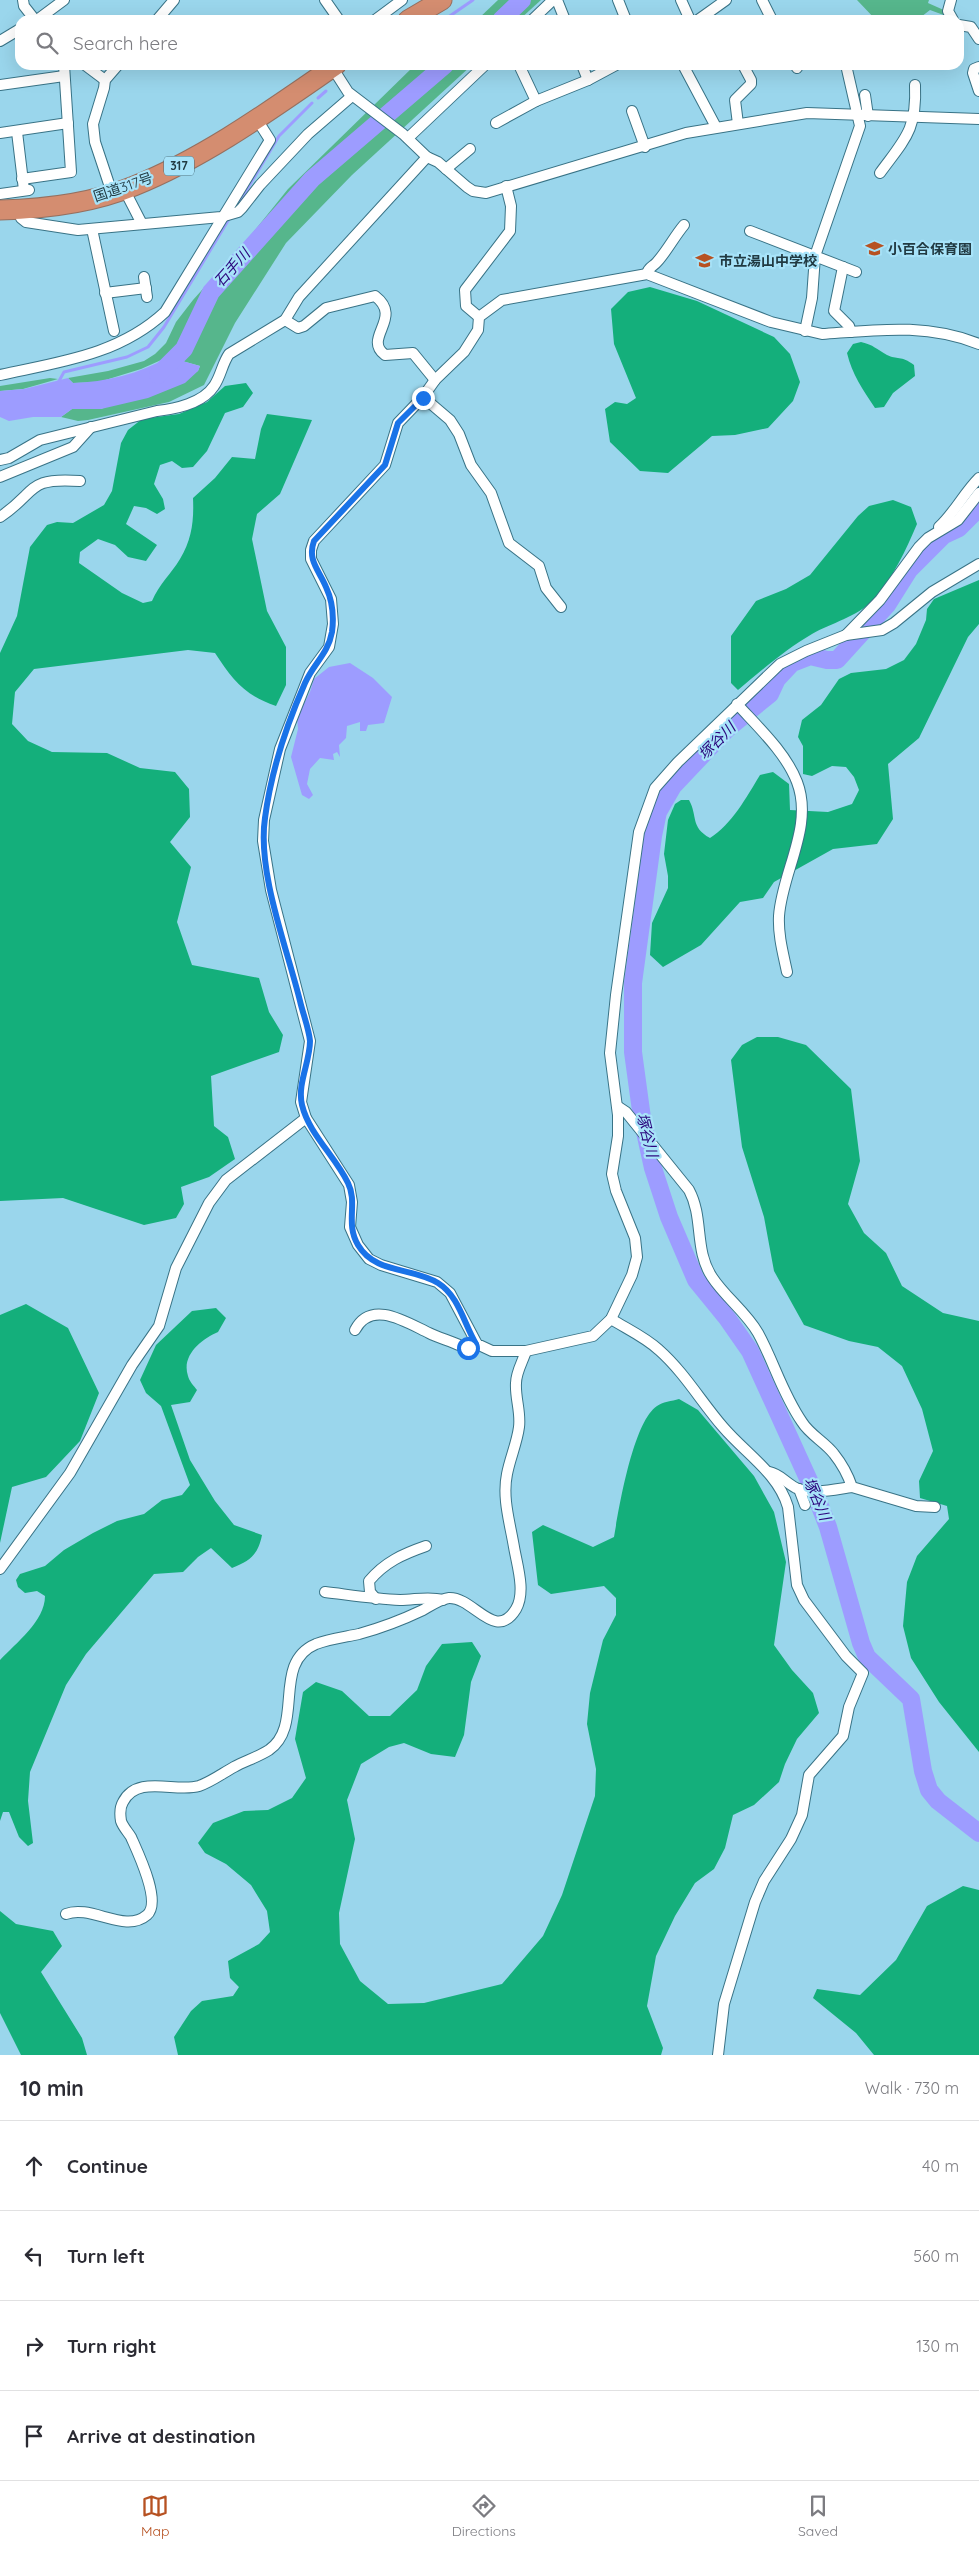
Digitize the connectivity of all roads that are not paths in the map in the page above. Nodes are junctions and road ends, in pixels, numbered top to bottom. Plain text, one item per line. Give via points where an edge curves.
1 (23, 0) edge
2 (64, 0) edge
3 (174, 0) edge
4 (325, 0) edge
5 (402, 0) edge
6 (442, 0) edge
7 (553, 0) edge
8 (557, 0) edge
9 (618, 0) edge
10 (681, 0) edge
11 (726, 0) edge
12 (762, 0) edge
13 (951, 0) edge
14 (32, 15) edge
15 (43, 15) edge
16 (161, 15) edge
17 (335, 15) edge
18 (381, 15) edge
19 (416, 15) edge
20 (537, 15) edge
21 (562, 15) edge
22 (624, 15) edge
23 (688, 15) edge
24 (705, 15) edge
25 (770, 15) edge
26 (951, 15) edge
27 (964, 26) edge
28 (15, 32) edge
29 (979, 39) edge
30 (0, 41) edge
31 (979, 67) edge
32 (64, 70) edge
33 (92, 70) edge
34 (114, 70) edge
35 (328, 70) edge
36 (336, 70) edge
37 (480, 70) edge
38 (521, 70) edge
39 (584, 70) edge
40 (607, 70) edge
41 (686, 70) edge
42 (746, 70) edge
43 (847, 70) edge
44 (64, 76) junction
45 (105, 80) junction
46 (588, 80) junction
47 (915, 85) dead end
48 (0, 86) edge
49 (979, 91) edge
50 (865, 95) dead end
51 (352, 96) junction
52 (536, 101) junction
53 (632, 111) dead end
54 (857, 115) junction
55 (868, 116) junction
56 (915, 117) junction
57 (256, 118) junction
58 (979, 119) edge
59 (68, 123) junction
60 (496, 123) dead end
61 (738, 124) junction
62 (716, 127) junction
63 (17, 132) junction
64 (0, 133) edge
65 (405, 136) junction
66 (645, 147) junction
67 (470, 149) dead end
68 (428, 157) junction
69 (446, 169) junction
70 (880, 173) dead end
71 (22, 178) junction
72 (506, 186) junction
73 (118, 191) junction
74 (0, 194) edge
75 (9, 210) edge
76 (221, 217) junction
77 (142, 224) junction
78 (684, 226) dead end
79 (92, 229) junction
80 (750, 231) dead end
81 (815, 256) junction
82 (843, 267) junction
83 (856, 272) dead end
84 (647, 274) junction
85 (144, 277) dead end
86 (106, 293) junction
87 (479, 317) junction
88 (285, 320) junction
89 (114, 331) dead end
90 (805, 331) junction
91 (851, 332) junction
92 (979, 344) edge
93 (0, 375) edge
94 (435, 380) junction
95 (423, 398) junction
96 (92, 426) junction
97 (0, 460) edge
98 (0, 477) edge
99 (979, 478) edge
100 (80, 481) dead end
101 (979, 493) edge
102 (0, 517) edge
103 (928, 538) junction
104 (979, 564) edge
105 (561, 607) dead end
106 (849, 635) junction
107 (738, 706) junction
108 (787, 972) dead end
109 (618, 1106) junction
110 (306, 1118) junction
111 (611, 1319) junction
112 (355, 1330) dead end
113 (476, 1344) junction
114 (526, 1351) junction
115 (766, 1471) junction
116 (852, 1487) junction
117 (804, 1489) junction
118 (806, 1505) dead end
119 (935, 1506) dead end
120 (426, 1546) dead end
121 (0, 1570) edge
122 (325, 1592) dead end
123 (376, 1599) junction
124 (443, 1600) junction
125 (66, 1914) dead end
126 (718, 2055) edge

1 - 14 street
2 - 15 street
3 - 16 street
4 - 17 street
5 - 18 street
6 - 19 highway
7 - 20 street
8 - 21 street
9 - 22 street
10 - 23 street
11 - 24 street
12 - 25 street
13 - 26 street via 948,11
27 - 29 street via 971,27
28 - 30 street
31 - 49 street via 973,73
32 - 44 street
33 - 45 street
34 - 45 street
35 - 57 highway, 国道317号 / 317
36 - 51 street
37 - 65 street
38 - 52 street
39 - 46 street
40 - 46 street
41 - 62 street
42 - 61 street via 751,84 735,100
43 - 54 street
44 - 48 street
44 - 59 street
45 - 73 street via 93,124 95,142
46 - 52 street
47 - 56 street
50 - 55 street
51 - 65 street
51 - 76 street via 297,146 238,212
52 - 60 street
53 - 66 street
54 - 55 street
54 - 61 street via 807,113
54 - 81 street via 860,126
55 - 56 street
56 - 58 street
56 - 70 street via 911,130
57 - 73 highway, 国道317号 / 317 via 182,164
57 - 76 street via 270,140
59 - 63 street
59 - 71 street via 71,172
61 - 62 street
62 - 66 street
63 - 64 street
63 - 71 street
65 - 68 street
66 - 72 street
67 - 69 street
68 - 69 street
68 - 88 street via 299,297
69 - 72 street via 479,193
71 - 74 street via 27,190
72 - 87 street via 511,206 510,231 465,290 466,306
73 - 75 highway, 国道317号 / 317 via 66,203
73 - 77 street
75 - 79 street via 26,222
76 - 77 street
76 - 93 street via 165,312 149,326 94,354
77 - 79 street
78 - 84 street
79 - 86 street
80 - 81 street
81 - 82 street
81 - 90 street via 812,298
82 - 83 street
82 - 91 street via 834,311
84 - 87 street via 502,300
84 - 90 street via 770,322
85 - 86 street via 146,293
86 - 89 street
87 - 94 street via 473,341
88 - 94 street via 298,328 326,308 375,296 384,302 387,311 378,344 380,351 386,355 412,353
88 - 96 street via 229,354 214,387 199,399 172,410
90 - 91 street via 822,334
91 - 92 street via 932,330
94 - 95 street
95 - 105 street via 450,420 460,434 471,465 491,493 509,543 539,566 546,588
95 - 110 street via 398,423 385,465 314,541 311,559 331,599 333,624 329,647 310,672 299,696 273,776 264,820 263,841 270,890 310,1041 301,1102
96 - 97 street via 40,440
96 - 98 street via 73,446
99 - 103 street via 957,509
100 - 102 street via 59,479 43,482 32,487
101 - 103 street via 958,520
103 - 106 street
104 - 106 street via 932,592 882,630
106 - 107 street via 806,650 780,664
107 - 108 street via 789,766 802,801 802,819 779,916 779,937
107 - 109 street via 655,788 639,832 610,1054
109 - 111 street via 613,1181 635,1238 637,1256 632,1275
109 - 116 street via 689,1190 695,1201 699,1245 712,1278 758,1333 790,1404 804,1424 834,1452
110 - 113 street via 349,1185 352,1202 350,1227 358,1245 375,1262 437,1282 450,1293
110 - 121 street via 226,1180 216,1192 176,1268 159,1326 132,1365 70,1473
111 - 114 street via 593,1336
111 - 115 street via 646,1339 661,1352 724,1429
112 - 113 street via 359,1321 371,1315 387,1314 461,1346 468,1348
113 - 114 street via 492,1351
114 - 124 street via 516,1381 519,1426 506,1476 508,1512 519,1576 517,1607 510,1617 492,1621 461,1600
115 - 117 street
115 - 126 street via 785,1496 797,1585 804,1600 846,1656 863,1673 849,1707 843,1736 809,1775 802,1815 754,1902 724,2004
116 - 117 street
116 - 119 street via 916,1506
117 - 118 street
120 - 123 street via 380,1568 369,1581 370,1592
122 - 123 street
123 - 124 street via 407,1600 431,1596
124 - 125 street via 385,1627 315,1644 300,1655 290,1680 283,1734 270,1749 200,1786 180,1789 147,1786 130,1793 122,1806 121,1822 130,1835 149,1883 153,1906 148,1914 138,1920 125,1921 72,1912

